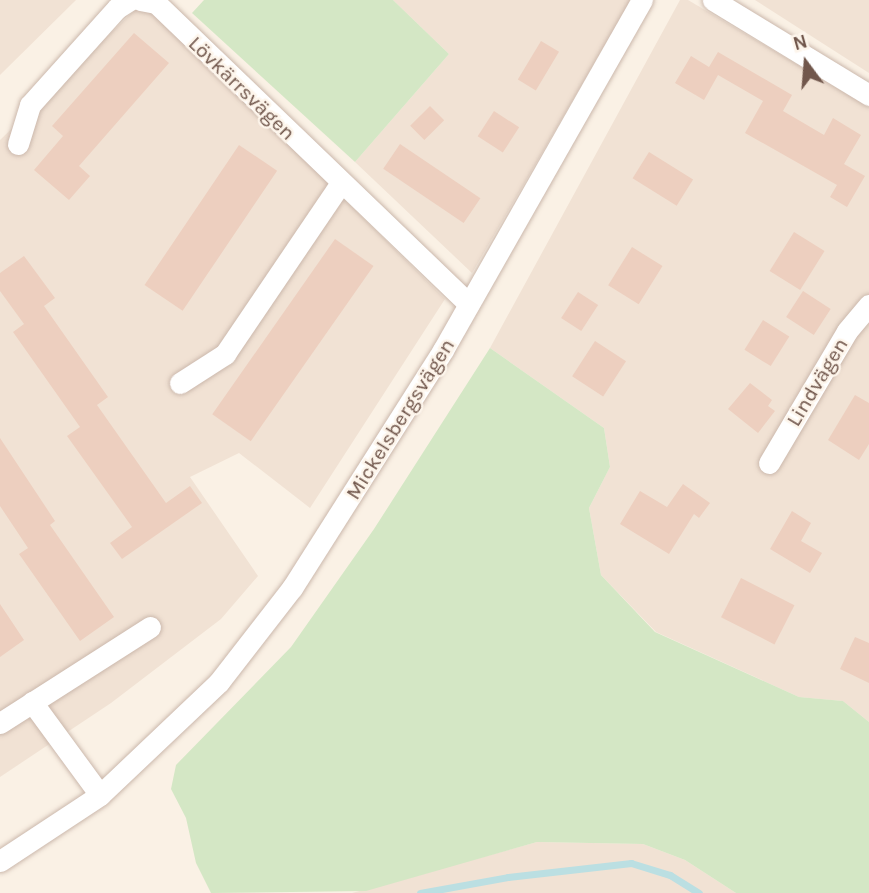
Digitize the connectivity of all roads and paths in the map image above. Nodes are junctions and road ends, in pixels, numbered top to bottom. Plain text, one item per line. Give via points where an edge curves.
1 (130, 0) edge
2 (140, 0) edge
3 (642, 0) edge
4 (713, 0) edge
5 (869, 95) edge
6 (18, 144) dead end
7 (340, 184) junction
8 (469, 304) junction
9 (869, 305) edge
10 (180, 383) dead end
11 (769, 463) dead end
12 (149, 628) dead end
13 (32, 702) junction
14 (0, 723) edge
15 (100, 795) junction
16 (0, 862) edge

1 - 6 street via 117,8 30,105
2 - 7 street, Lövkärrsvägen via 156,3
3 - 8 street, Mickelsbergsvägen
4 - 5 street
7 - 8 street, Lövkärrsvägen
7 - 10 street via 225,354
8 - 15 street, Mickelsbergsvägen via 292,588 219,682
9 - 11 street, Lindvägen via 848,331
12 - 13 street
13 - 14 street
13 - 15 street
15 - 16 street, Mickelsbergsvägen

